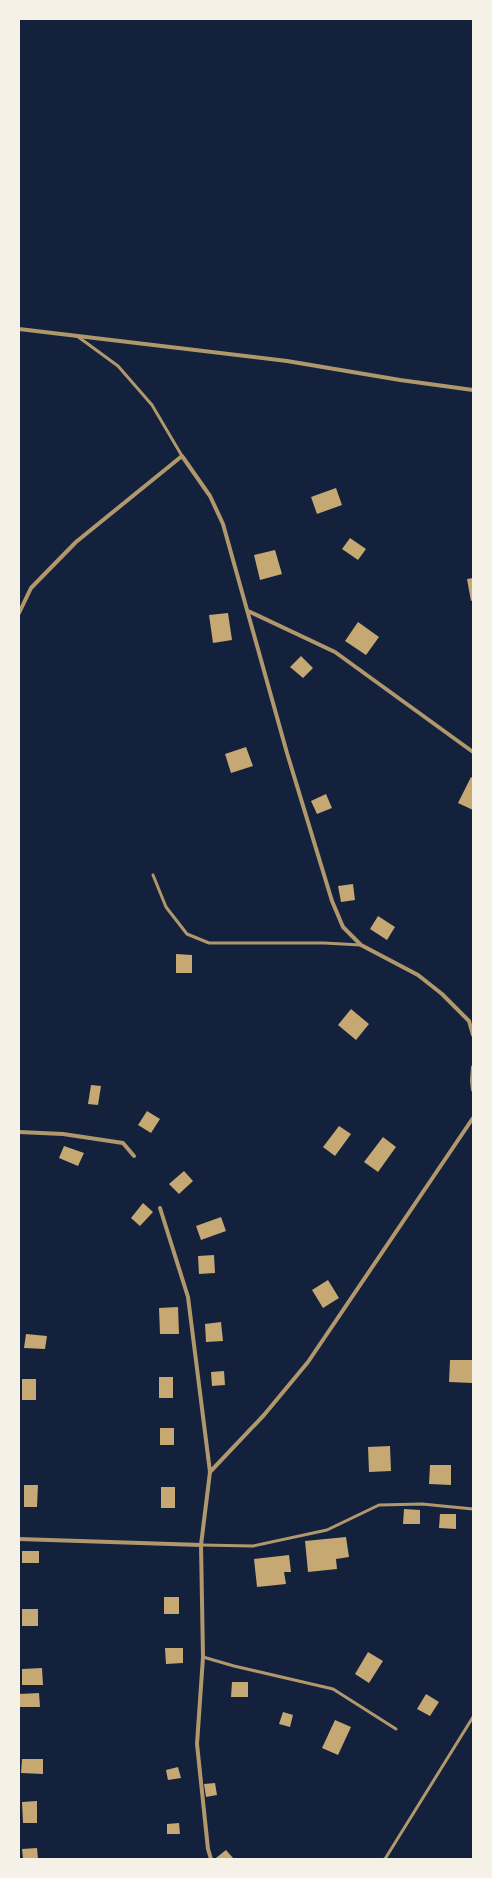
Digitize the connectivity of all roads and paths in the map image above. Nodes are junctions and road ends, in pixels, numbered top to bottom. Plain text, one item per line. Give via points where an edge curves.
1 (19, 329) edge
2 (76, 335) junction
3 (473, 390) edge
4 (182, 456) junction
5 (248, 611) junction
6 (19, 613) edge
7 (473, 752) edge
8 (153, 875) dead end
9 (361, 945) junction
10 (473, 1035) edge
11 (473, 1067) edge
12 (473, 1090) edge
13 (473, 1118) edge
14 (19, 1132) edge
15 (134, 1156) dead end
16 (160, 1208) dead end
17 (210, 1472) junction
18 (473, 1509) edge
19 (19, 1539) edge
20 (201, 1545) junction
21 (203, 1656) junction
22 (473, 1717) edge
23 (396, 1729) dead end
24 (211, 1859) edge
25 (385, 1859) edge

1 - 2 street
2 - 3 street via 287,361
2 - 4 lane via 118,366 152,405
4 - 5 street via 210,496 223,524
4 - 6 street via 76,542 31,588
5 - 7 street via 335,652
5 - 9 street via 287,753 332,901 343,927
8 - 9 lane via 166,908 188,934 209,943
9 - 10 street via 418,975 442,994 469,1021
11 - 12 street
13 - 17 street via 308,1362 264,1416
14 - 15 street via 63,1134 123,1142
16 - 17 street via 188,1297
17 - 20 street
18 - 20 lane via 422,1504 379,1505 327,1530 253,1546
19 - 20 street
20 - 21 street
21 - 23 lane via 234,1666 333,1689
21 - 24 street via 197,1744
22 - 25 lane

